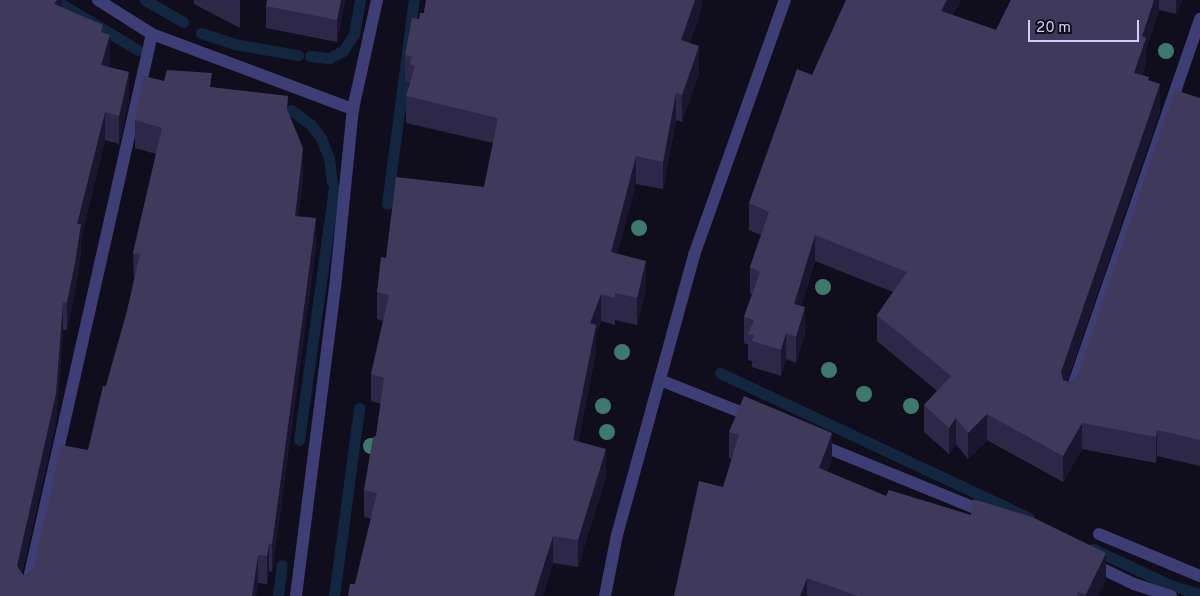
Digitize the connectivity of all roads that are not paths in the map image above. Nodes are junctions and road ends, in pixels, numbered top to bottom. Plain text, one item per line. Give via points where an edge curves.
1 (98, 0) edge
2 (377, 0) edge
3 (785, 0) edge
4 (1200, 19) edge
5 (152, 34) junction
6 (353, 110) junction
7 (660, 380) junction
8 (1069, 401) edge
9 (769, 424) edge
10 (805, 438) edge
11 (1003, 521) edge
12 (1099, 534) dead end
13 (1082, 558) edge
14 (1200, 576) edge
15 (25, 596) edge
16 (296, 596) edge
17 (605, 596) edge
18 (1171, 596) edge

1 - 5 street
2 - 6 street
3 - 7 street via 694,254
4 - 8 street
5 - 6 street
5 - 15 street
6 - 16 street via 336,278
7 - 9 street
7 - 17 street via 617,535
10 - 11 street
12 - 14 street
13 - 18 street via 1134,584

